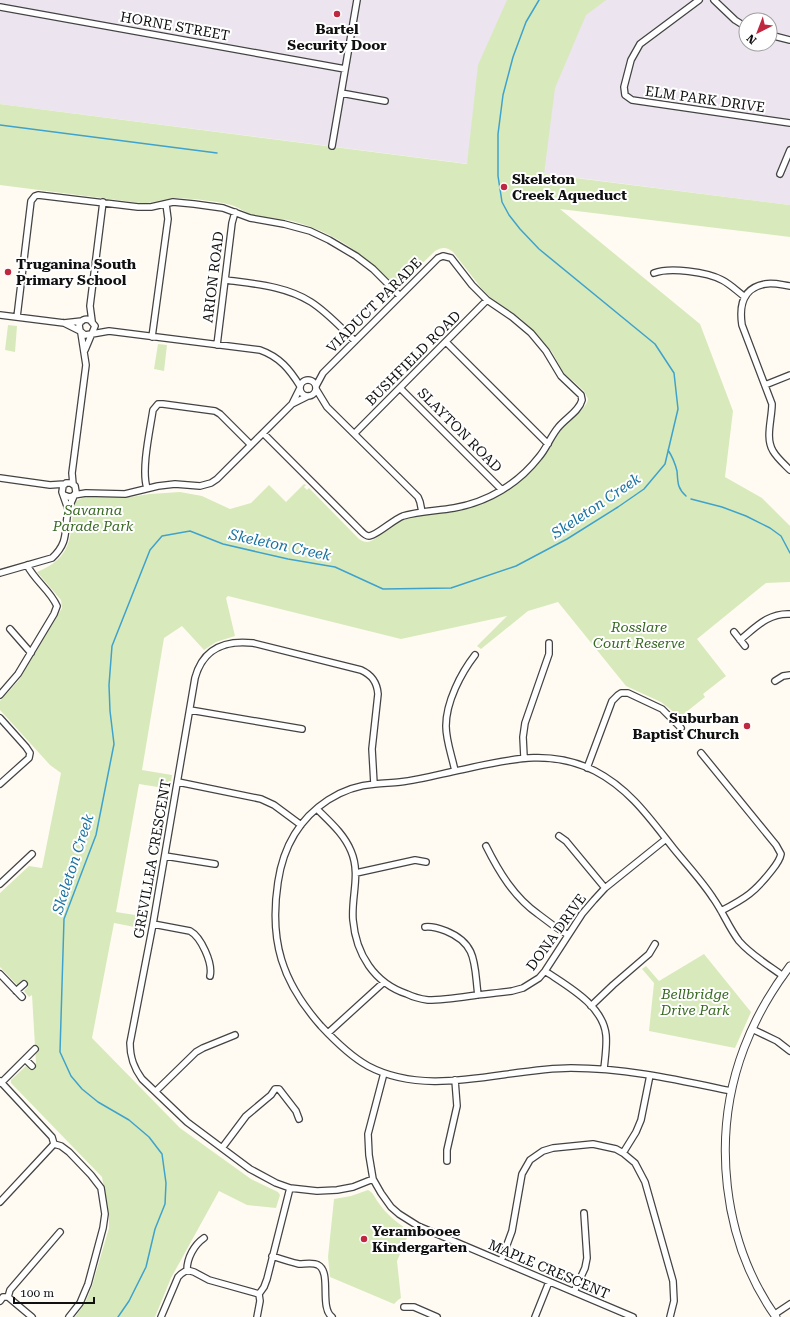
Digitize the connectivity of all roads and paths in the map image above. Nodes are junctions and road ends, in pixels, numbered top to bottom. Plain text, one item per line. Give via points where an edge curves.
1 (357, 0) edge
2 (699, 0) edge
3 (714, 0) edge
4 (0, 7) edge
5 (738, 22) edge
6 (778, 37) edge
7 (790, 40) edge
8 (345, 68) junction
9 (341, 93) junction
10 (385, 101) dead end
11 (790, 123) edge
12 (332, 146) dead end
13 (790, 150) edge
14 (780, 174) dead end
15 (104, 202) junction
16 (166, 204) junction
17 (235, 212) junction
18 (654, 273) dead end
19 (226, 280) junction
20 (790, 286) edge
21 (400, 296) junction
22 (745, 297) junction
23 (487, 300) junction
24 (90, 306) junction
25 (0, 315) edge
26 (17, 317) junction
27 (82, 321) junction
28 (64, 323) junction
29 (93, 323) junction
30 (108, 331) junction
31 (81, 332) junction
32 (91, 334) junction
33 (152, 337) junction
34 (355, 341) junction
35 (446, 342) junction
36 (217, 345) junction
37 (84, 351) junction
38 (290, 370) junction
39 (323, 373) junction
40 (790, 375) edge
41 (307, 380) junction
42 (765, 384) junction
43 (300, 387) junction
44 (316, 387) junction
45 (400, 388) junction
46 (309, 396) junction
47 (292, 404) junction
48 (328, 407) junction
49 (263, 433) junction
50 (355, 433) junction
51 (548, 444) junction
52 (251, 445) junction
53 (790, 470) edge
54 (72, 473) junction
55 (0, 478) edge
56 (66, 484) junction
57 (50, 485) junction
58 (74, 486) junction
59 (147, 488) junction
60 (502, 490) junction
61 (86, 493) junction
62 (63, 494) junction
63 (74, 496) junction
64 (68, 509) junction
65 (422, 512) junction
66 (28, 565) junction
67 (0, 573) edge
68 (790, 614) edge
69 (10, 629) dead end
70 (734, 632) dead end
71 (740, 640) junction
72 (549, 643) dead end
73 (745, 646) dead end
74 (31, 653) junction
75 (475, 655) dead end
76 (790, 675) edge
77 (774, 681) dead end
78 (0, 695) edge
79 (190, 710) junction
80 (0, 718) edge
81 (302, 728) dead end
82 (681, 728) dead end
83 (701, 753) dead end
84 (524, 758) junction
85 (587, 768) junction
86 (455, 771) junction
87 (178, 782) junction
88 (0, 784) edge
89 (374, 784) junction
90 (317, 809) junction
91 (301, 825) junction
92 (559, 836) dead end
93 (666, 839) junction
94 (486, 846) dead end
95 (32, 854) dead end
96 (165, 856) junction
97 (426, 862) dead end
98 (215, 864) dead end
99 (356, 873) junction
100 (0, 884) edge
101 (605, 888) junction
102 (721, 911) junction
103 (153, 924) junction
104 (425, 926) dead end
105 (568, 936) junction
106 (655, 944) dead end
107 (790, 966) edge
108 (545, 971) junction
109 (0, 974) edge
110 (210, 976) dead end
111 (783, 976) junction
112 (384, 982) junction
113 (24, 984) dead end
114 (16, 991) junction
115 (478, 995) junction
116 (22, 997) dead end
117 (591, 1006) junction
118 (752, 1029) junction
119 (328, 1033) junction
120 (235, 1035) dead end
121 (35, 1049) dead end
122 (790, 1051) edge
123 (26, 1060) junction
124 (32, 1066) dead end
125 (604, 1069) junction
126 (384, 1073) junction
127 (650, 1075) junction
128 (455, 1080) junction
129 (2, 1085) edge
130 (156, 1091) junction
131 (731, 1091) junction
132 (299, 1119) dead end
133 (54, 1144) junction
134 (222, 1148) junction
135 (623, 1153) junction
136 (447, 1161) dead end
137 (374, 1179) junction
138 (290, 1188) junction
139 (0, 1202) edge
140 (584, 1214) dead end
141 (60, 1232) dead end
142 (204, 1238) dead end
143 (272, 1256) junction
144 (501, 1261) junction
145 (187, 1270) junction
146 (549, 1282) junction
147 (574, 1292) junction
148 (259, 1294) junction
149 (8, 1297) junction
150 (0, 1301) edge
151 (790, 1304) edge
152 (404, 1307) dead end
153 (775, 1316) edge
154 (32, 1317) edge
155 (69, 1317) edge
156 (161, 1317) edge
157 (257, 1317) edge
158 (332, 1317) edge
159 (437, 1317) edge
160 (535, 1317) edge
161 (633, 1317) edge
162 (670, 1317) edge

1 - 8 street
2 - 11 street, ELM PARK DRIVE via 640,44 631,60 624,87 626,95 632,100
3 - 5 street
4 - 8 street, HORNE STREET
6 - 7 street
8 - 9 street
9 - 10 street
9 - 12 street
13 - 14 street
15 - 16 street via 145,207
15 - 24 street
15 - 26 street via 41,195 32,199
16 - 17 street via 194,204
16 - 33 street via 168,219
17 - 19 street, ARION ROAD
17 - 21 street via 254,219 300,228 330,240 366,263
18 - 22 street via 669,270 706,274 724,280
19 - 34 street via 282,289 311,302
19 - 36 street, ARION ROAD
20 - 22 street via 765,284 755,288
21 - 23 street, VIADUCT PARADE via 438,258 444,256 451,258
21 - 34 street, VIADUCT PARADE
22 - 42 street via 740,314 742,325
23 - 35 street, BUSHFIELD ROAD
23 - 51 street via 531,333 546,351 561,376 582,396 580,406 557,429
24 - 27 street
24 - 29 street
25 - 26 street
26 - 28 street
27 - 28 street
27 - 29 street via 87,319
27 - 31 street via 79,326
28 - 31 street
29 - 30 street
29 - 32 street via 94,329
30 - 32 street
30 - 33 street
31 - 32 street via 85,335
31 - 37 street
32 - 37 street
33 - 36 street
34 - 39 street, VIADUCT PARADE
35 - 45 street, BUSHFIELD ROAD
35 - 51 street
36 - 38 street via 267,352
37 - 54 street via 86,365
38 - 41 street
38 - 43 street
39 - 41 street, VIADUCT PARADE
39 - 44 street, VIADUCT PARADE
40 - 42 street
41 - 43 street via 302,382
41 - 44 street via 313,381
42 - 53 street via 772,404 770,444 774,454
43 - 46 street via 302,393
43 - 47 street
44 - 46 street via 314,394
44 - 48 street
45 - 50 street, BUSHFIELD ROAD
45 - 60 street, SLAYTON ROAD
46 - 47 street
46 - 48 street
47 - 49 street
48 - 50 street
49 - 52 street
49 - 65 street via 365,535 375,534 401,517
50 - 65 street via 418,498
51 - 60 street via 526,472
52 - 59 street via 211,483 200,486 175,484
52 - 59 street via 215,411 158,404 154,409 146,464
54 - 56 street
54 - 58 street
55 - 57 street
56 - 57 street
56 - 58 street
56 - 62 street via 62,488
57 - 62 street
58 - 61 street
58 - 63 street
59 - 61 street via 125,494
60 - 65 street via 464,506
61 - 63 street
62 - 63 street
62 - 64 street
63 - 64 street
64 - 66 street via 65,540 61,549 52,558
66 - 67 street
66 - 74 street via 57,606
68 - 71 street via 769,617
69 - 74 street
70 - 71 street
71 - 73 street
72 - 84 street via 548,654 524,723
74 - 78 street
75 - 86 street via 461,674 450,704 446,725
76 - 77 street
79 - 81 street
79 - 87 street, GREVILLEA CRESCENT
79 - 89 street, GREVILLEA CRESCENT via 197,670 213,650 228,643 253,643 362,670 373,678 378,694 372,749
80 - 88 street via 30,753 29,758
82 - 85 street via 662,709 628,693 621,693 612,701
83 - 102 street via 784,854 759,887
84 - 85 street via 554,758
84 - 86 street
85 - 93 street via 612,781 633,798
86 - 89 street via 401,782
87 - 91 street via 261,799 274,805
87 - 96 street, GREVILLEA CRESCENT
89 - 90 street via 336,795
90 - 91 street
90 - 99 street, DONA DRIVE via 346,840 355,862
91 - 119 street via 285,852 280,869 275,907 276,936 285,971 294,990 304,1006
92 - 101 street
93 - 101 street, DONA DRIVE
93 - 102 street
94 - 105 street via 509,886 523,902
95 - 100 street
96 - 98 street
96 - 103 street, GREVILLEA CRESCENT
97 - 99 street via 415,860
99 - 112 street, DONA DRIVE via 353,918 356,939 370,968
101 - 105 street, DONA DRIVE via 582,914
102 - 111 street via 746,948
103 - 110 street via 195,933 202,942 211,968
103 - 130 street, GREVILLEA CRESCENT via 130,1053 137,1072
104 - 115 street via 456,935 466,944 473,956
105 - 108 street, DONA DRIVE
106 - 117 street via 649,954
107 - 111 street
108 - 115 street, DONA DRIVE via 532,984 523,988
108 - 117 street
109 - 114 street
111 - 118 street
112 - 115 street, DONA DRIVE via 400,992 425,999 439,1000
112 - 119 street
113 - 114 street
114 - 116 street
117 - 125 street via 602,1020 606,1033
118 - 122 street via 777,1041
118 - 131 street
119 - 126 street via 352,1055
120 - 130 street via 196,1052
121 - 123 street
123 - 124 street
123 - 129 street
125 - 127 street
125 - 128 street via 535,1070
126 - 128 street via 432,1082
126 - 137 street, MAPLE CRESCENT via 368,1134
127 - 131 street
127 - 135 street via 641,1120
128 - 136 street via 457,1106
129 - 133 street via 52,1137
130 - 134 street, GREVILLEA CRESCENT via 187,1122
131 - 153 street via 726,1163 733,1218 756,1282
132 - 134 street via 279,1089 275,1089 246,1116
133 - 139 street
133 - 155 street via 69,1152 101,1188 105,1214 88,1284 80,1303
134 - 138 street, GREVILLEA CRESCENT via 265,1178
135 - 144 street via 608,1146 593,1144 553,1148 530,1160 522,1174 512,1232
135 - 162 street via 635,1164 645,1182 673,1281 674,1301
137 - 138 street, GREVILLEA CRESCENT via 337,1190
137 - 144 street, MAPLE CRESCENT via 381,1194 399,1214 418,1226
138 - 143 street
140 - 147 street via 587,1258
141 - 149 street via 56,1241 10,1290
142 - 145 street via 189,1258
143 - 148 street via 265,1283
143 - 158 street via 298,1264 316,1264 321,1267 324,1273 327,1308
144 - 146 street, MAPLE CRESCENT
145 - 148 street via 209,1280
145 - 156 street via 178,1277
146 - 147 street, MAPLE CRESCENT
146 - 160 street
147 - 161 street, MAPLE CRESCENT
148 - 157 street
149 - 150 street
149 - 154 street
151 - 153 street
152 - 159 street via 414,1307

